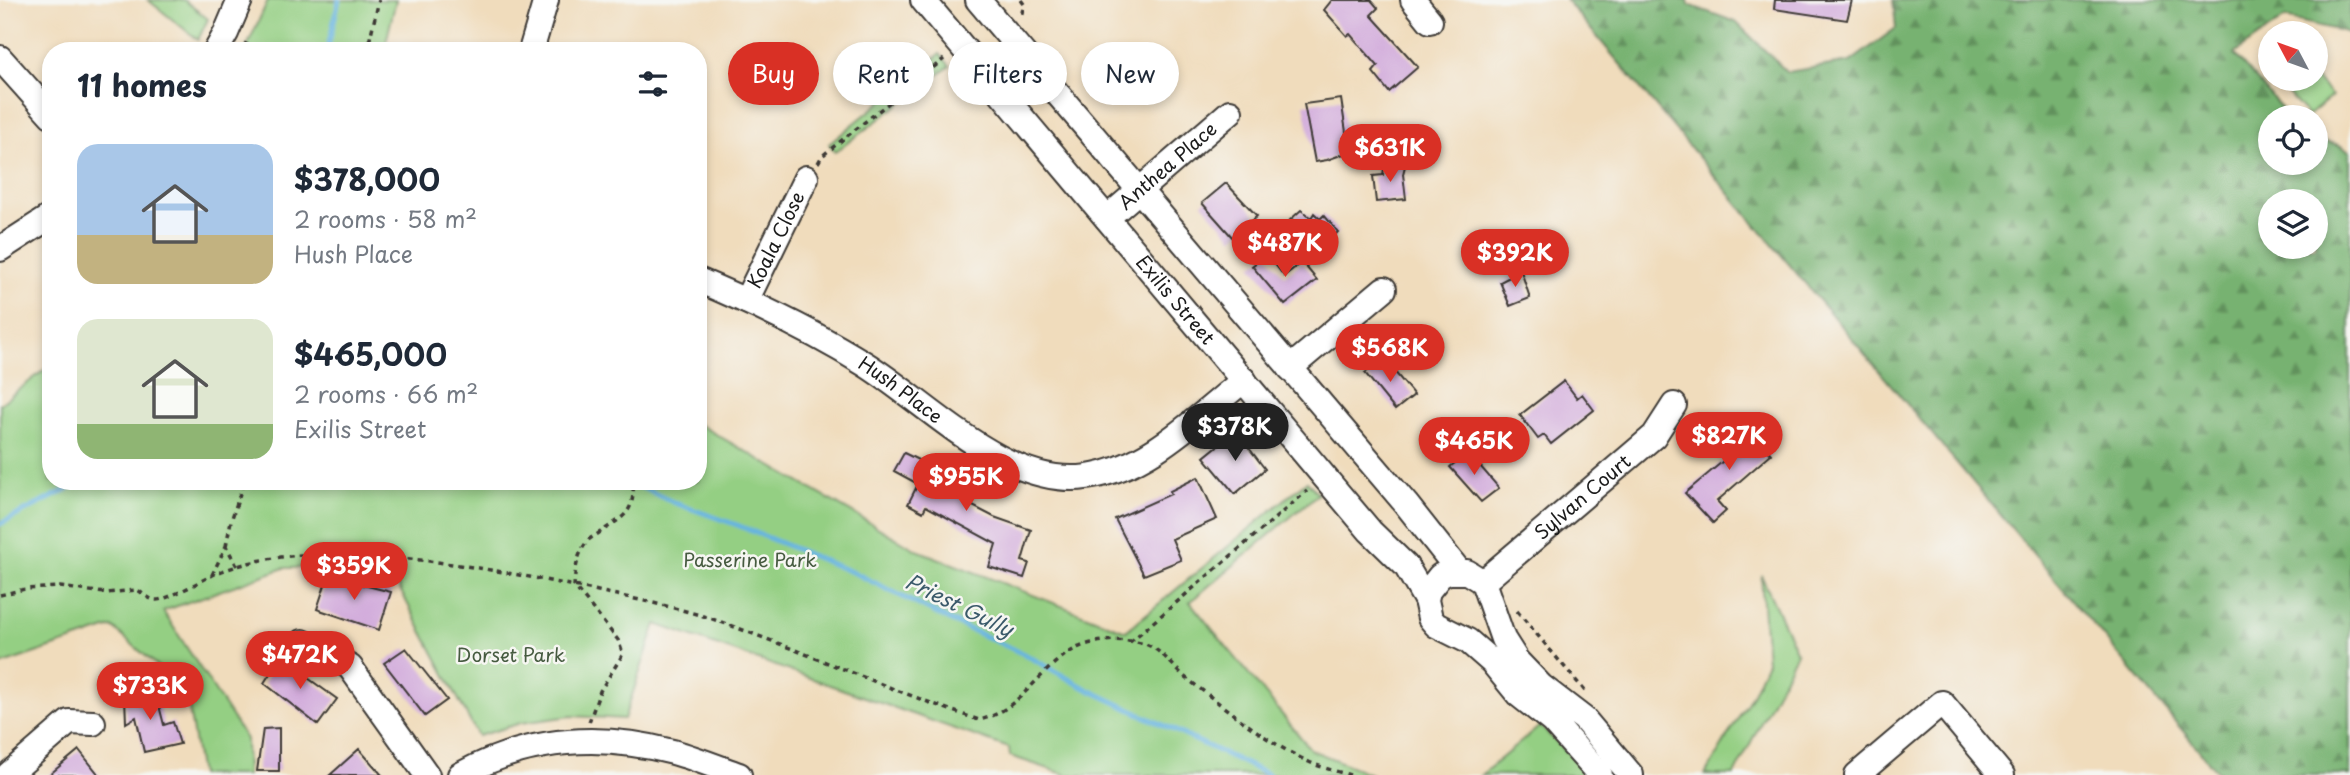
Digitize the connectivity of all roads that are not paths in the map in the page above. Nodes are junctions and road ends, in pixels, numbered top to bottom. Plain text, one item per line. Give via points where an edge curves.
1 (240, 0) edge
2 (546, 0) edge
3 (923, 0) edge
4 (1413, 0) edge
5 (984, 2) edge
6 (1430, 21) dead end
7 (956, 40) junction
8 (221, 42) edge
9 (534, 42) edge
10 (0, 58) edge
11 (42, 105) edge
12 (1230, 112) dead end
13 (806, 178) road end
14 (1139, 190) junction
15 (1107, 218) junction
16 (42, 222) edge
17 (0, 249) edge
18 (707, 284) edge
19 (1384, 289) dead end
20 (746, 300) junction
21 (1290, 368) junction
22 (1244, 380) junction
23 (1674, 405) dead end
24 (1458, 570) junction
25 (1486, 592) junction
26 (1426, 600) junction
27 (1452, 633) junction
28 (303, 642) dead end
29 (93, 723) dead end
30 (8, 775) edge
31 (427, 775) edge
32 (460, 775) edge
33 (739, 775) edge
34 (1600, 775) edge
35 (1631, 775) edge
36 (1857, 775) edge
37 (2002, 775) edge

1 - 8 street
2 - 9 street
3 - 7 street, Exilis Street
4 - 6 street
5 - 7 street
5 - 14 street
7 - 15 street, Exilis Street
10 - 11 street
12 - 14 street, Anthea Place
13 - 20 street, Koala Close
14 - 15 street, Anthea Place
14 - 21 street
15 - 22 street, Exilis Street
16 - 17 street
18 - 20 street, Hush Place
19 - 21 street
20 - 22 street, Hush Place via 866,364 984,448 1037,475 1087,477 1135,462
21 - 24 street
22 - 26 street, Exilis Street via 1370,531 1406,566
23 - 25 street, Sylvan Court via 1654,436
24 - 25 street via 1476,576
24 - 26 street via 1440,576
25 - 27 street via 1487,613 1482,622 1473,630
25 - 35 street via 1503,639 1517,661 1584,719
26 - 27 street, Exilis Street via 1430,618
27 - 34 street, Exilis Street via 1492,662
28 - 31 street via 350,667
29 - 30 street via 69,722
32 - 33 street via 526,748 585,741 622,742 674,752
36 - 37 street via 1942,704

